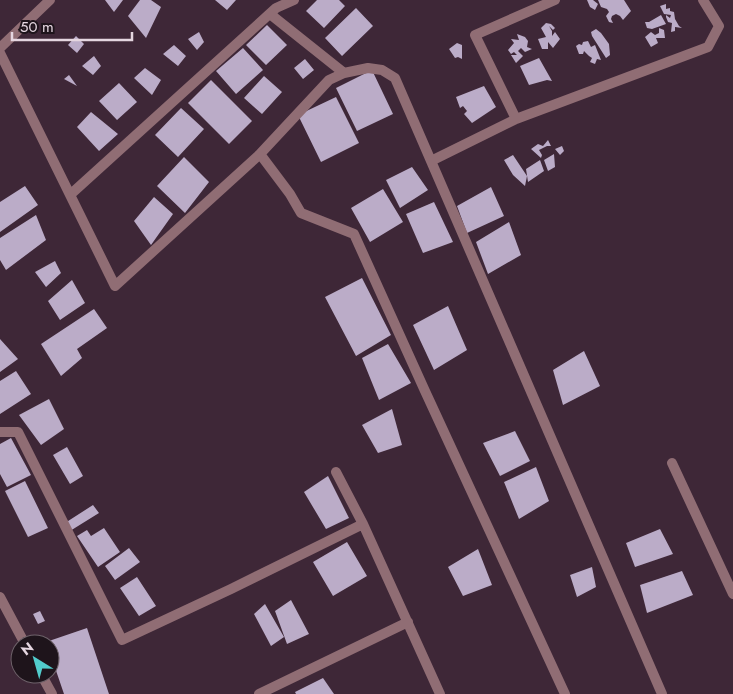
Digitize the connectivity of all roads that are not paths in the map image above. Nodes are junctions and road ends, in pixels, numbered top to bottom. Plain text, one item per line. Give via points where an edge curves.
1 (50, 0) edge
2 (294, 0) edge
3 (555, 0) edge
4 (704, 0) edge
5 (270, 14) junction
6 (0, 48) edge
7 (0, 53) edge
8 (344, 73) junction
9 (516, 119) junction
10 (260, 154) junction
11 (431, 161) junction
12 (71, 194) junction
13 (0, 432) edge
14 (672, 463) dead end
15 (336, 472) dead end
16 (363, 524) junction
17 (733, 594) edge
18 (0, 597) edge
19 (408, 622) junction
20 (20, 634) edge
21 (259, 694) edge
22 (440, 694) edge
23 (565, 694) edge
24 (662, 694) edge

1 - 6 street
2 - 5 street
3 - 9 street via 475,35
4 - 9 street via 719,26 708,46
5 - 8 street
5 - 12 street
7 - 12 street
8 - 10 street via 328,80
8 - 11 street via 368,68 382,70 395,78
9 - 11 street
10 - 12 street via 115,286
10 - 23 street via 301,213 354,234
11 - 24 street
13 - 16 street via 18,432 122,640
14 - 17 street
15 - 16 street
16 - 19 street
18 - 20 street
19 - 21 street
19 - 22 street

